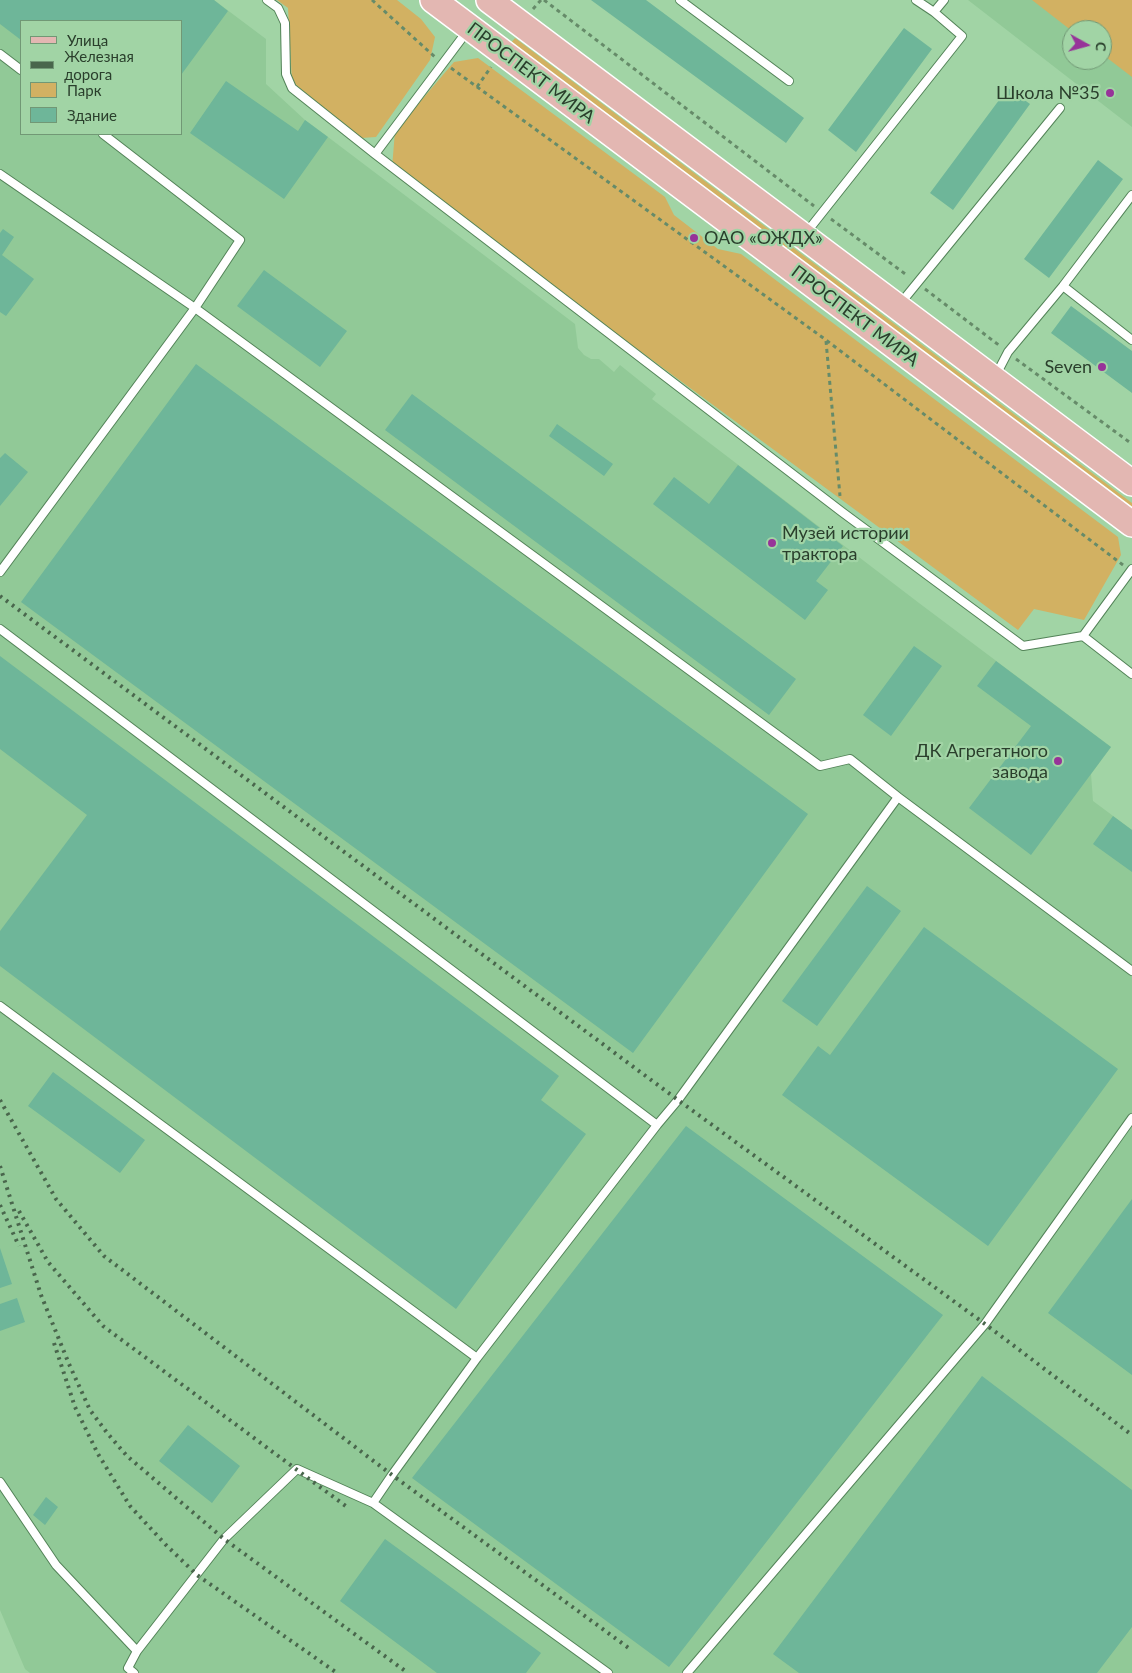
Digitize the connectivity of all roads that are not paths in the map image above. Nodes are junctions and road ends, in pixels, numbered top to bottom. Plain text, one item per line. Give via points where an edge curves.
1 (267, 0) edge
2 (433, 0) edge
3 (680, 0) edge
4 (916, 0) edge
5 (944, 0) edge
6 (490, 1) edge
7 (934, 12) junction
8 (470, 28) junction
9 (0, 54) edge
10 (20, 69) edge
11 (789, 80) dead end
12 (1060, 108) dead end
13 (104, 135) edge
14 (375, 154) junction
15 (0, 174) edge
16 (1132, 196) edge
17 (803, 237) junction
18 (1063, 286) junction
19 (898, 307) junction
20 (195, 308) junction
21 (1132, 340) edge
22 (994, 378) junction
23 (1132, 483) edge
24 (1132, 524) edge
25 (1132, 569) edge
26 (0, 572) edge
27 (0, 630) edge
28 (1083, 636) junction
29 (1132, 674) edge
30 (898, 797) junction
31 (1132, 971) edge
32 (0, 1006) edge
33 (1132, 1118) edge
34 (657, 1125) junction
35 (477, 1358) junction
36 (0, 1482) edge
37 (373, 1503) junction
38 (137, 1651) junction
39 (134, 1673) edge
40 (608, 1673) edge
41 (687, 1673) edge

1 - 14 lane via 278,8 285,23 286,74 292,88
2 - 8 main road, ПРОСПЕКТ МИРА
3 - 11 lane
4 - 7 lane
5 - 7 lane
6 - 8 main road
6 - 17 main road, ПРОСПЕКТ МИРА
7 - 17 lane via 962,36
8 - 14 lane
8 - 24 main road, ПРОСПЕКТ МИРА
9 - 10 lane
12 - 19 lane
13 - 20 lane via 240,240
14 - 28 lane via 842,512 1023,646
15 - 20 lane
16 - 18 lane
17 - 19 main road, ПРОСПЕКТ МИРА
18 - 21 lane
18 - 22 lane via 1008,352
19 - 22 main road, ПРОСПЕКТ МИРА
20 - 26 lane
20 - 30 lane via 820,766 850,759
22 - 23 main road, ПРОСПЕКТ МИРА
25 - 28 lane
27 - 34 lane
28 - 29 lane
30 - 31 lane
30 - 34 lane
32 - 35 lane
33 - 41 lane via 985,1324
34 - 35 lane
35 - 37 lane
36 - 38 lane via 56,1565
37 - 38 lane via 297,1469 224,1539
37 - 40 lane
38 - 39 lane via 128,1668

